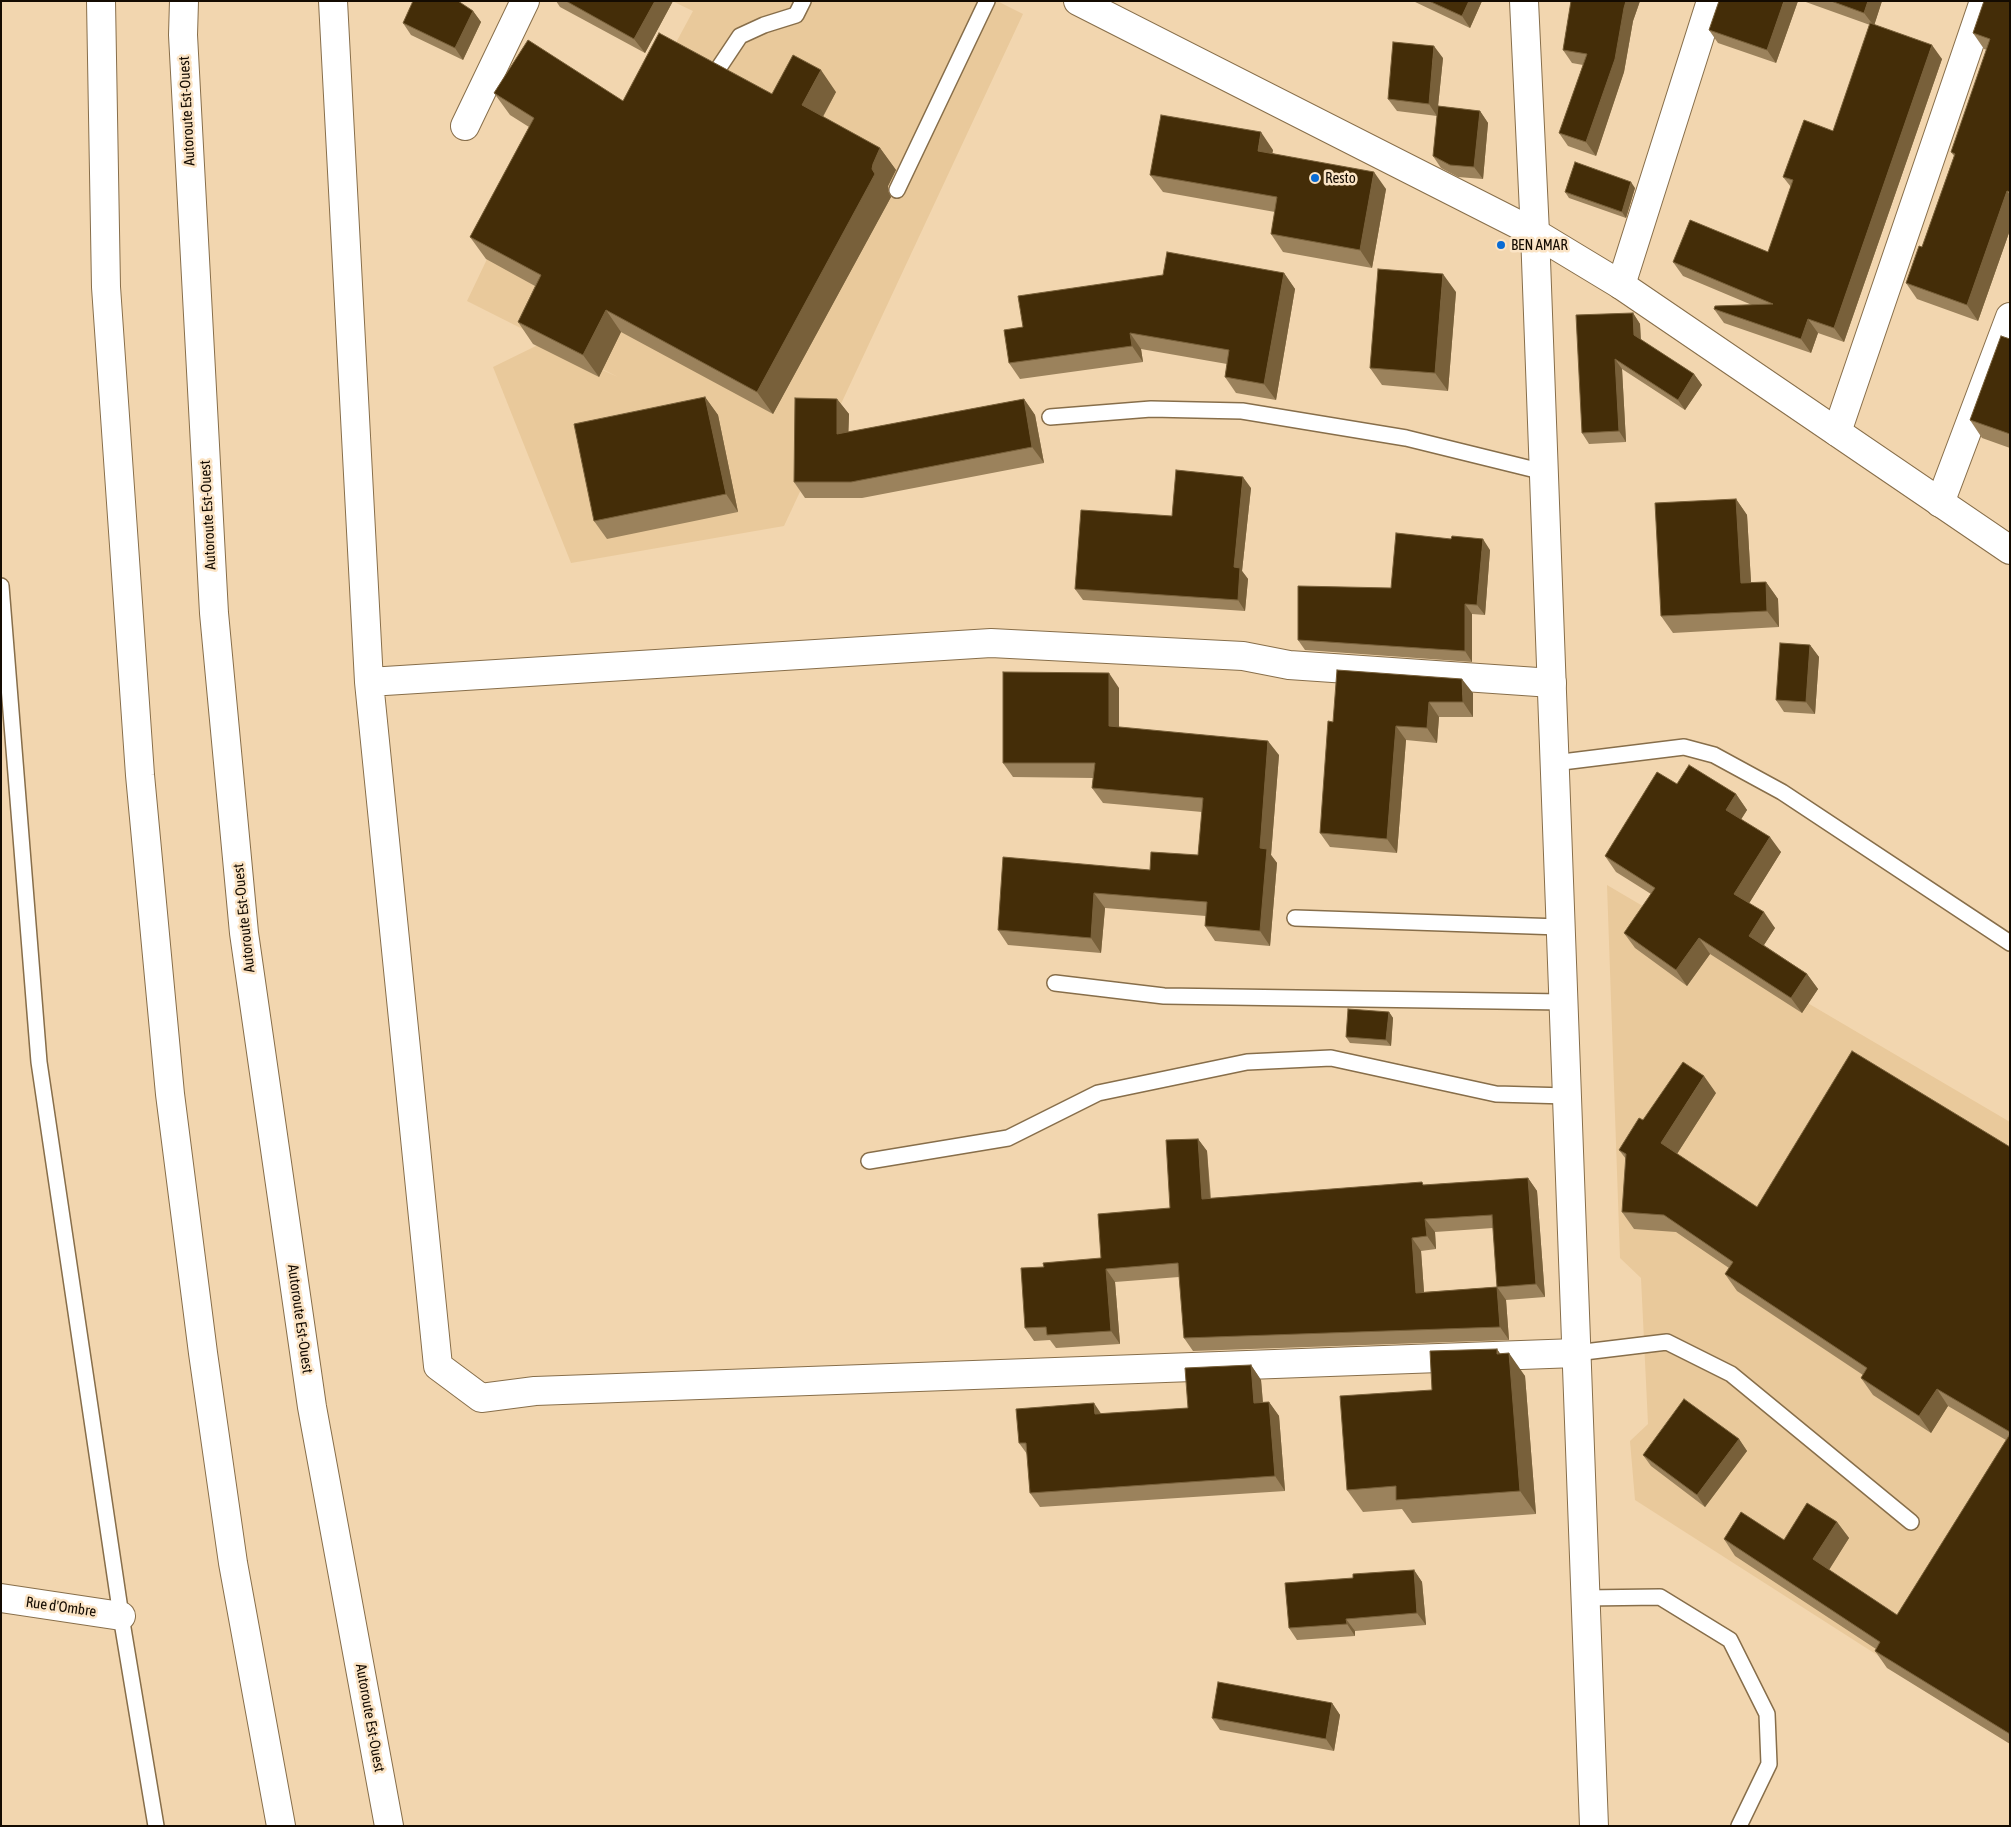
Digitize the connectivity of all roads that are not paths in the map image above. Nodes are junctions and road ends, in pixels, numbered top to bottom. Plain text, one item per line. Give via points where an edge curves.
1 (102, 1) edge
2 (184, 1) edge
3 (333, 1) edge
4 (524, 1) edge
5 (803, 1) edge
6 (986, 1) edge
7 (1078, 1) edge
8 (1524, 1) edge
9 (1711, 1) edge
10 (1984, 1) edge
11 (720, 66) edge
12 (465, 126) dead end
13 (897, 190) dead end
14 (1535, 233) junction
15 (1621, 286) junction
16 (2010, 316) edge
17 (1050, 417) dead end
18 (1837, 432) junction
19 (1544, 472) junction
20 (1940, 503) junction
21 (2010, 550) edge
22 (1, 586) edge
23 (369, 682) junction
24 (1552, 683) junction
25 (1554, 763) junction
26 (1295, 918) dead end
27 (1560, 927) junction
28 (2010, 943) edge
29 (1055, 983) dead end
30 (1563, 1002) junction
31 (1567, 1096) junction
32 (869, 1161) dead end
33 (1576, 1353) junction
34 (1911, 1522) dead end
35 (1, 1598) edge
36 (1585, 1598) junction
37 (121, 1616) junction
38 (156, 1826) edge
39 (280, 1826) edge
40 (390, 1826) edge
41 (1594, 1826) edge
42 (1739, 1826) edge

1 - 39 main road via 106,287 140,775 170,1084 233,1563
2 - 40 main road, Autoroute Est-Ouest via 183,35 214,613 244,934 312,1407
3 - 23 main road
4 - 12 main road
5 - 11 lane via 796,15 740,36
6 - 13 lane
7 - 14 main road
8 - 14 main road
9 - 15 main road
10 - 18 main road
14 - 15 main road
14 - 19 main road
15 - 18 main road
16 - 20 main road
17 - 19 lane via 1151,409 1242,411 1406,438
18 - 20 main road
19 - 24 main road
20 - 21 main road
22 - 37 lane via 39,1062
23 - 24 main road via 991,643 1244,656 1289,665
23 - 33 main road via 438,1366 481,1398 535,1391
24 - 25 main road
25 - 27 main road
25 - 28 lane via 1684,747 1714,755 1782,792
26 - 27 lane
27 - 30 main road
29 - 30 lane via 1164,996
30 - 31 main road
31 - 32 lane via 1496,1094 1331,1058 1247,1062 1098,1093 1008,1138
31 - 33 main road
33 - 34 lane via 1667,1342 1731,1374
33 - 36 main road
35 - 37 main road, Rue d'Ombre
36 - 41 main road
36 - 42 lane via 1660,1597 1730,1640 1767,1714 1769,1764
37 - 38 lane

